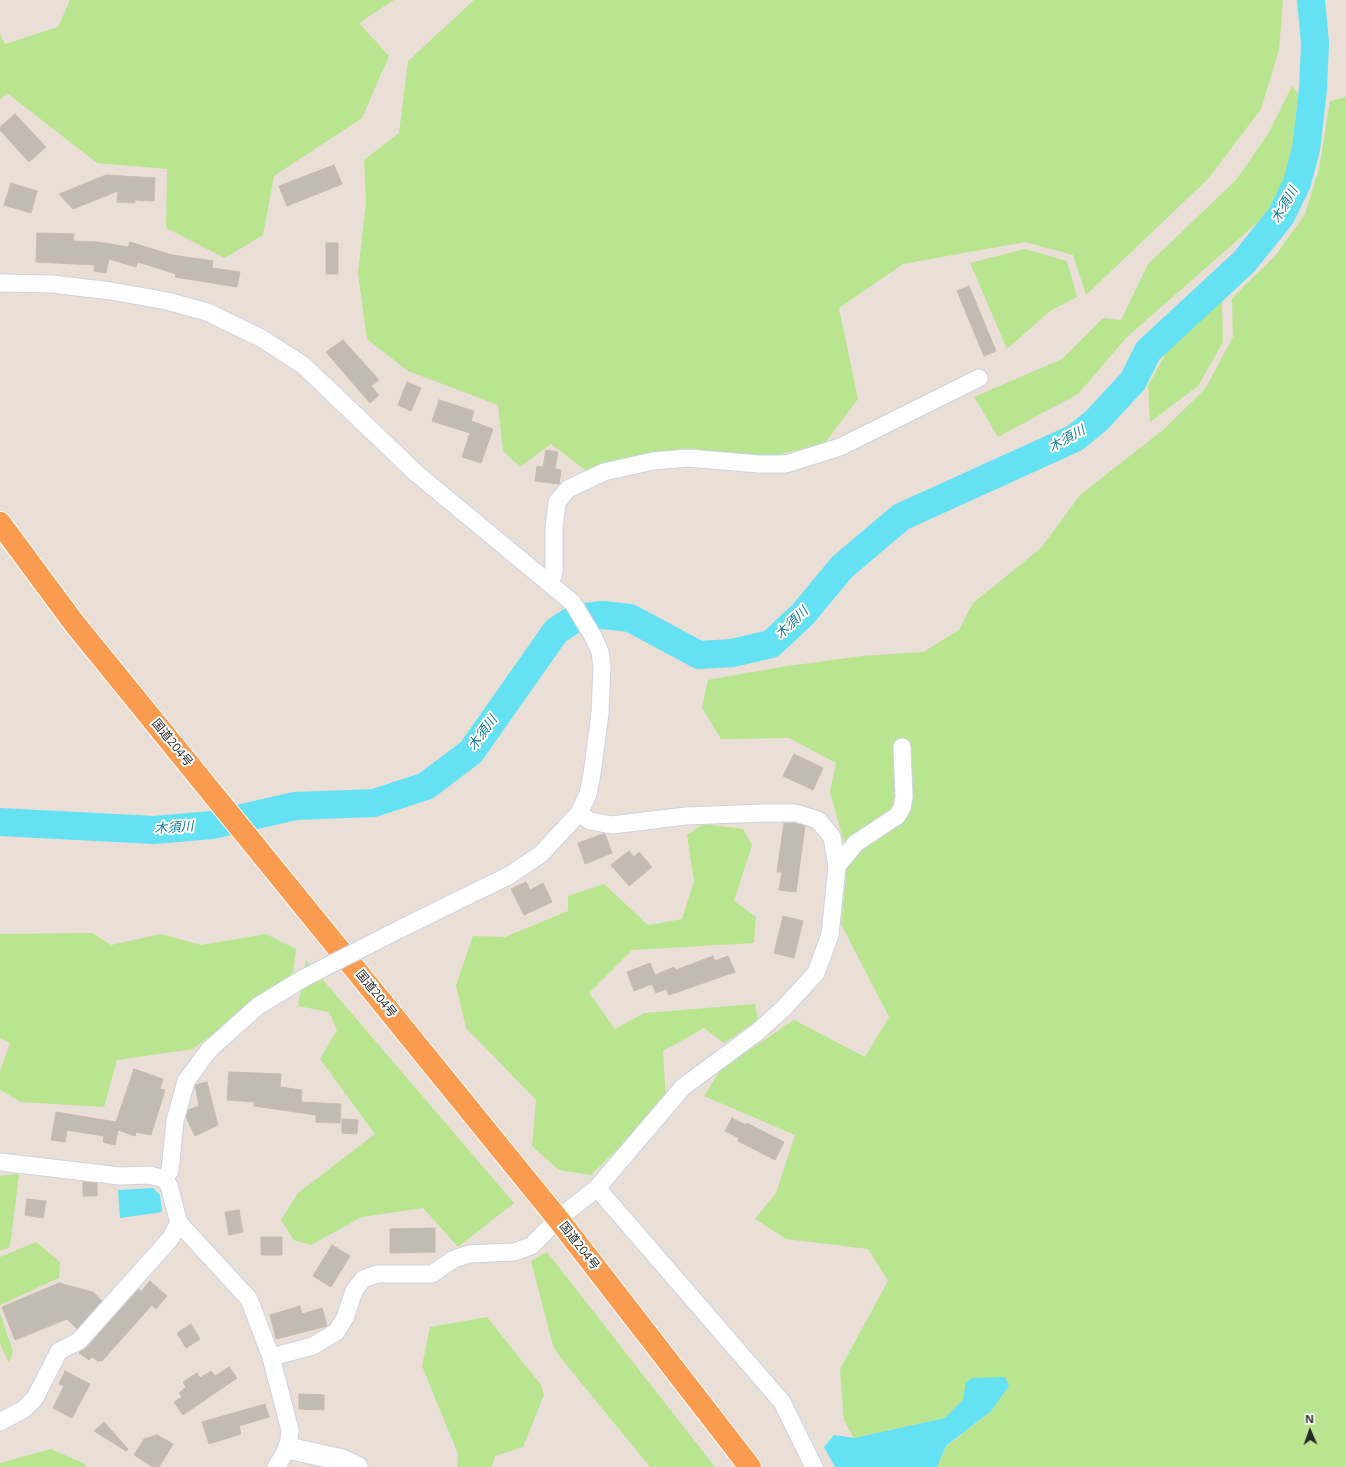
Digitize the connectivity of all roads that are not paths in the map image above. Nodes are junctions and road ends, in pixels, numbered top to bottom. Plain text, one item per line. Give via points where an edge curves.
1 (0, 283) edge
2 (979, 378) dead end
3 (0, 523) edge
4 (550, 583) junction
5 (902, 747) dead end
6 (579, 813) junction
7 (838, 866) junction
8 (0, 1162) edge
9 (165, 1179) junction
10 (597, 1188) junction
11 (558, 1219) junction
12 (179, 1223) junction
13 (271, 1358) junction
14 (0, 1422) edge
15 (288, 1448) junction
16 (276, 1467) edge
17 (357, 1467) edge
18 (750, 1467) edge
19 (814, 1467) edge

1 - 4 street via 52,284 167,301 207,312 261,338 303,365 416,473
2 - 4 street via 840,447 786,464 688,458 653,461 604,472 568,489 557,502 554,572
3 - 11 highway, 国道204号 via 74,623
4 - 6 street via 573,603 594,638 602,666 600,713 592,774 588,794
5 - 7 street via 902,808 897,816 856,843
6 - 7 street via 590,822 612,825 686,816 796,814 818,820 832,837
6 - 9 street, bridge via 541,854 510,875 304,978 258,1006 209,1050 186,1081 175,1121 170,1170
7 - 10 street via 830,935 816,973 783,1009 756,1033 683,1088
8 - 9 street via 120,1176 149,1175
9 - 12 street
10 - 11 street
10 - 19 street via 782,1402
11 - 13 street via 531,1246 514,1252 469,1254 454,1259 432,1274 377,1274 363,1279 354,1291 345,1318 336,1332 313,1346
11 - 18 highway, 国道204号
12 - 13 street via 249,1299
12 - 14 street via 170,1239 79,1341 59,1351 35,1398 24,1409
13 - 15 street via 290,1430
15 - 16 street
15 - 17 street via 342,1460

